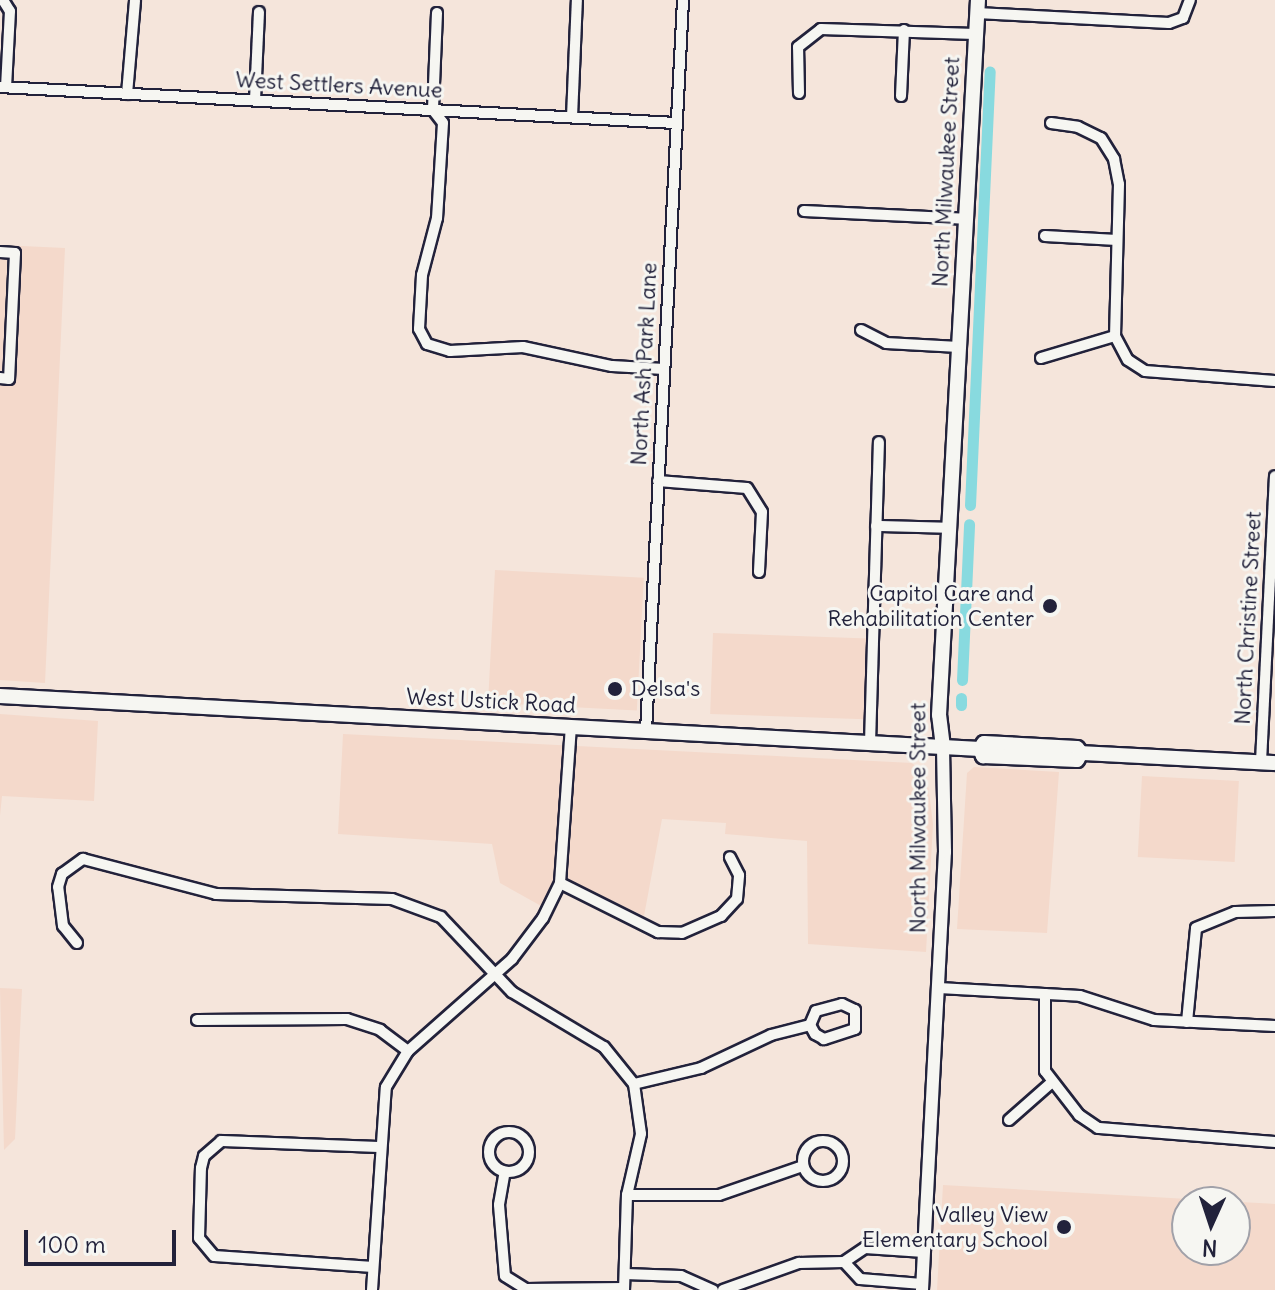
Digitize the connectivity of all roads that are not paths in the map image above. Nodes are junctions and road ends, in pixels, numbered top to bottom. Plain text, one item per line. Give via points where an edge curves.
1 (3, 0) edge
2 (135, 0) edge
3 (577, 0) edge
4 (683, 0) edge
5 (1190, 0) edge
6 (977, 6) edge
7 (259, 12) dead end
8 (437, 13) dead end
9 (904, 30) junction
10 (975, 34) junction
11 (3, 87) edge
12 (799, 93) dead end
13 (127, 94) junction
14 (901, 96) dead end
15 (255, 100) junction
16 (433, 110) junction
17 (572, 117) junction
18 (676, 123) junction
19 (1051, 123) dead end
20 (804, 211) dead end
21 (965, 219) junction
22 (1045, 236) dead end
23 (1117, 240) junction
24 (0, 252) edge
25 (861, 330) dead end
26 (1115, 336) junction
27 (959, 347) junction
28 (1041, 358) dead end
29 (664, 369) junction
30 (0, 378) edge
31 (1275, 381) edge
32 (879, 442) dead end
33 (1275, 476) edge
34 (658, 481) junction
35 (876, 526) junction
36 (951, 528) junction
37 (759, 572) dead end
38 (0, 696) edge
39 (571, 727) junction
40 (646, 731) junction
41 (870, 743) junction
42 (943, 747) junction
43 (1268, 762) edge
44 (730, 857) dead end
45 (560, 883) junction
46 (1275, 911) edge
47 (77, 943) dead end
48 (494, 974) junction
49 (939, 988) junction
50 (1045, 994) junction
51 (197, 1020) dead end
52 (1187, 1022) junction
53 (810, 1025) junction
54 (1275, 1026) edge
55 (408, 1051) junction
56 (1051, 1083) junction
57 (634, 1084) junction
58 (1009, 1120) dead end
59 (1275, 1142) edge
60 (380, 1147) junction
61 (800, 1167) junction
62 (504, 1176) junction
63 (627, 1195) junction
64 (924, 1252) junction
65 (844, 1262) junction
66 (373, 1267) junction
67 (625, 1274) junction
68 (922, 1287) edge
69 (624, 1289) edge
70 (372, 1290) edge
71 (713, 1290) edge
72 (723, 1290) edge

1 - 11 street via 10,11
2 - 13 street
3 - 17 street
4 - 18 street, North Ash Park Lane
5 - 6 street via 1183,18 1169,23
6 - 10 main road, North Milwaukee Street
7 - 15 street
8 - 16 street
9 - 10 street
9 - 12 street via 833,27 812,33 795,58
9 - 14 street
10 - 21 main road, North Milwaukee Street
11 - 13 street, West Settlers Avenue
13 - 15 street, West Settlers Avenue
15 - 16 street, West Settlers Avenue
16 - 17 street, West Settlers Avenue
16 - 29 street via 443,123 437,218 422,275 419,329 427,344 450,351 523,347 612,366
17 - 18 street, West Settlers Avenue
18 - 29 street, North Ash Park Lane
19 - 23 street via 1101,138 1114,159 1119,184
20 - 21 street
21 - 27 main road, North Milwaukee Street
22 - 23 street
23 - 26 street
24 - 30 street via 15,253 9,379
25 - 27 street via 886,343
26 - 28 street
26 - 31 street via 1128,360 1145,371
27 - 36 main road, North Milwaukee Street
29 - 34 street, North Ash Park Lane
32 - 35 street
33 - 43 street, North Christine Street
34 - 37 street via 747,488 762,512
34 - 40 street, North Ash Park Lane
35 - 36 street
35 - 41 street
36 - 42 main road, North Milwaukee Street via 939,715
38 - 39 main road, West Ustick Road
39 - 40 main road, West Ustick Road
39 - 45 street
40 - 41 main road, West Ustick Road
41 - 42 main road, West Ustick Road
42 - 43 main road, West Ustick Road via 980,749 984,743
42 - 49 street, North Milwaukee Street
44 - 45 street via 739,875 737,899 721,916 682,933 658,932
45 - 48 street via 529,939
46 - 52 street via 1235,912 1196,928
47 - 48 street via 63,926 58,887 71,864 97,860 226,896 379,899 417,905 452,924
48 - 55 street
48 - 57 street via 531,1007 604,1047
49 - 50 street
49 - 64 street, North Milwaukee Street
50 - 52 street via 1080,996 1135,1015
50 - 56 street via 1043,1058
51 - 55 street via 347,1019 380,1030
52 - 54 street
53 - 53 street via 824,1039 851,1033 859,1019 855,1010 842,1004 816,1011
53 - 57 street via 771,1035 701,1068
55 - 60 street via 386,1087
56 - 58 street
56 - 59 street via 1079,1115 1119,1134
57 - 63 street via 641,1134
60 - 66 street
60 - 66 street via 221,1141 204,1156 199,1238 214,1256
61 - 61 street via 816,1179 842,1169 847,1155 837,1143 827,1142 803,1153
61 - 63 street via 719,1195
62 - 62 street via 522,1168 526,1140 516,1129 506,1129 496,1139 493,1166
62 - 69 street via 499,1205 500,1265 505,1276 526,1289
63 - 67 street
64 - 65 street via 865,1248
64 - 68 street, North Milwaukee Street
65 - 68 street via 860,1279
65 - 72 street via 799,1263
66 - 70 street
67 - 69 street
67 - 71 street via 681,1276

